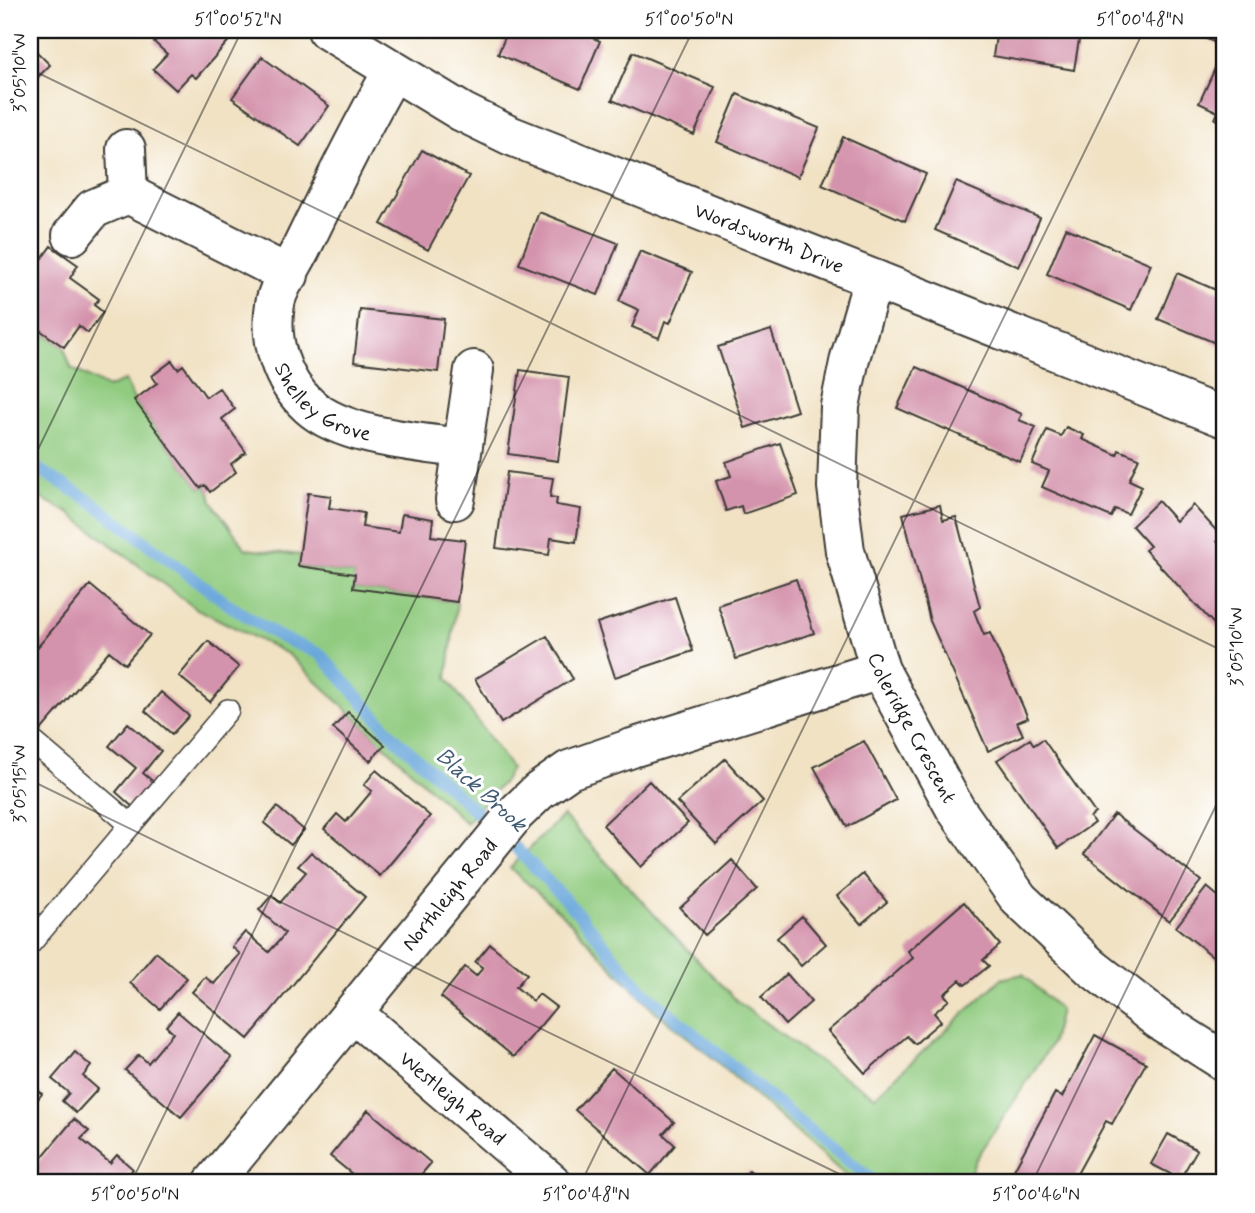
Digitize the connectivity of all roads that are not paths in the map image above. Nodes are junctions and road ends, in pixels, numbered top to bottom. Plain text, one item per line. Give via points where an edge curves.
1 (327, 30) edge
2 (393, 71) junction
3 (126, 149) dead end
4 (128, 194) junction
5 (72, 235) dead end
6 (289, 275) junction
7 (876, 280) junction
8 (474, 370) dead end
9 (1225, 418) edge
10 (461, 448) junction
11 (455, 500) dead end
12 (880, 670) junction
13 (228, 710) dead end
14 (30, 739) edge
15 (131, 825) junction
16 (30, 944) edge
17 (353, 1013) junction
18 (1225, 1062) edge
19 (213, 1183) edge
20 (552, 1183) edge

1 - 2 street, Wordsworth Drive
2 - 6 street, Shelley Grove
2 - 7 street, Wordsworth Drive via 509,135
3 - 4 street
4 - 5 street via 93,209
4 - 6 street
6 - 10 street, Shelley Grove via 275,301 273,335 285,378 309,407 346,427 376,436
7 - 9 street, Wordsworth Drive
7 - 12 street, Coleridge Crescent via 850,358 840,406 837,487 845,551
8 - 10 street
10 - 11 street
12 - 17 street, Northleigh Road via 569,771 516,814
12 - 18 street, Coleridge Crescent via 954,808 1019,899 1091,967 1158,1020
13 - 15 lane
14 - 15 lane
15 - 16 lane
17 - 19 street, Northleigh Road
17 - 20 street, Westleigh Road

